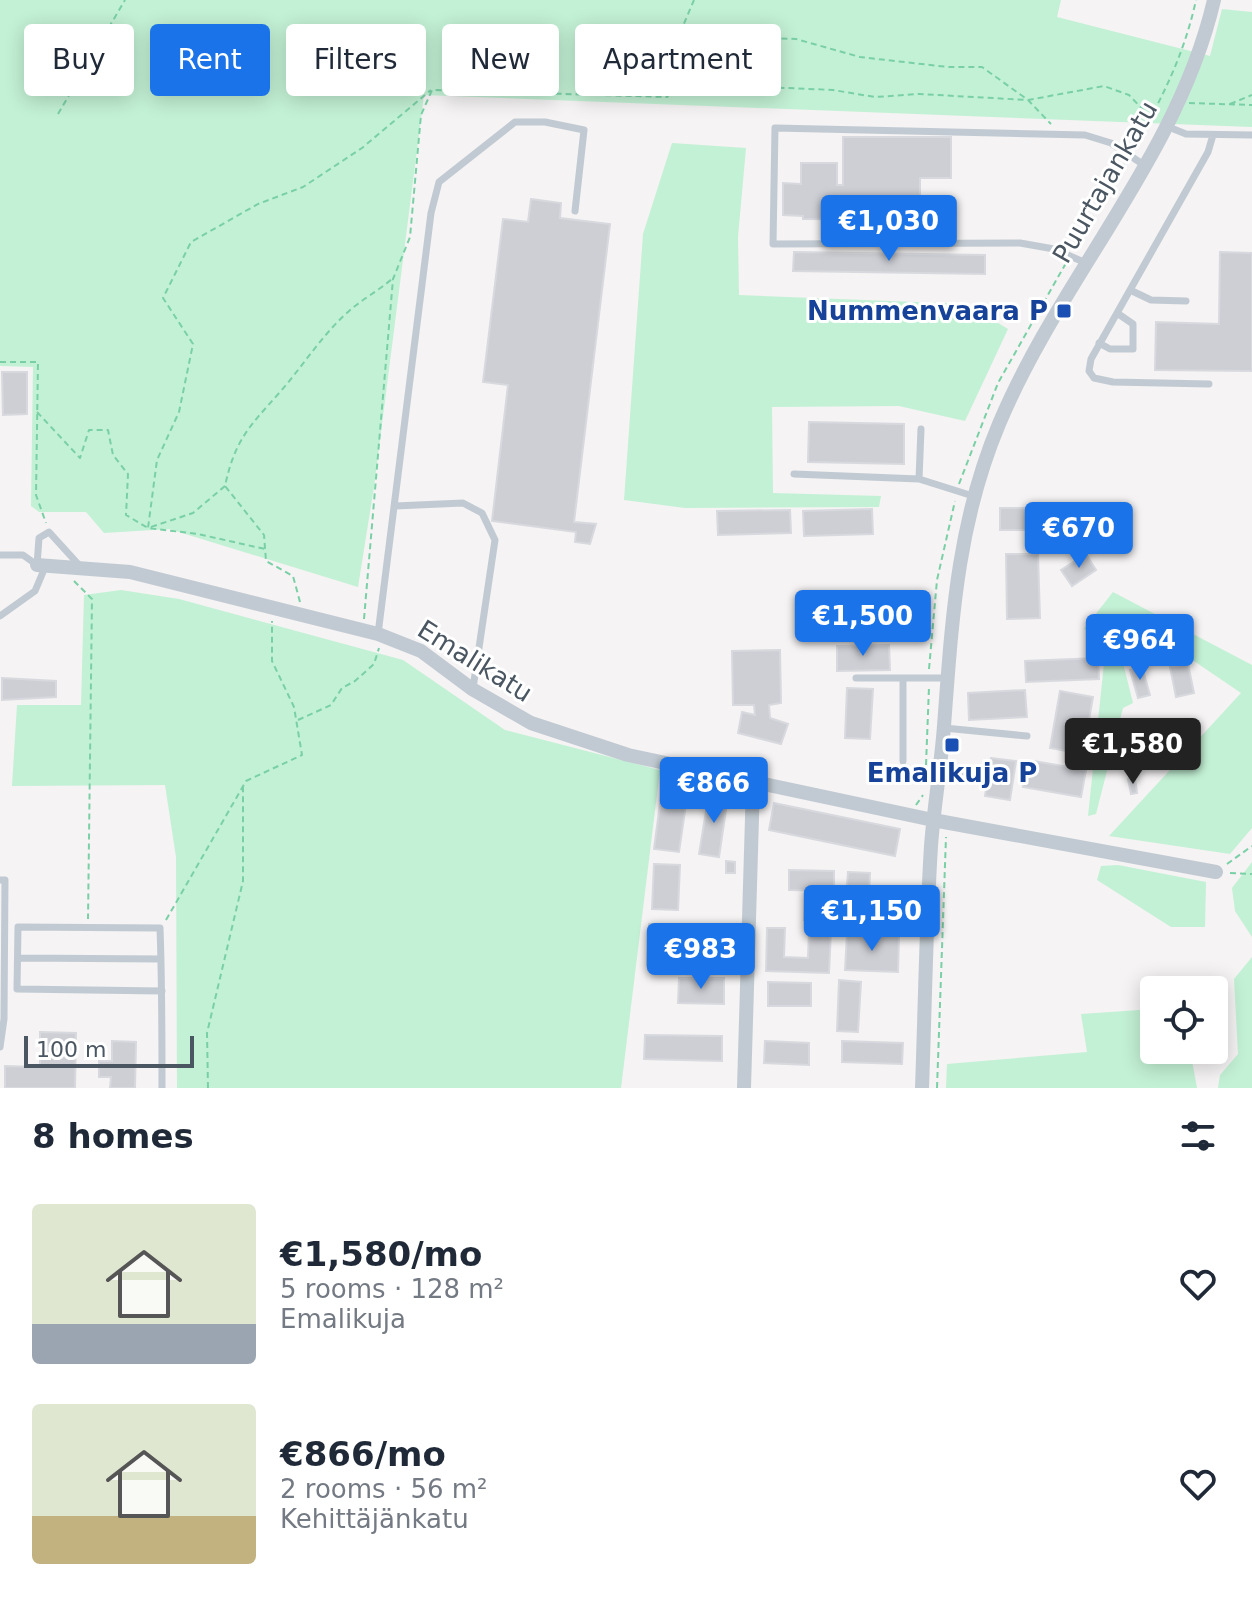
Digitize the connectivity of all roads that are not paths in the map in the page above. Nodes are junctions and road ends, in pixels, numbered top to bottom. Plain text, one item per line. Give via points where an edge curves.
1 (1214, 0) edge
2 (1166, 126) junction
3 (1213, 135) junction
4 (1252, 135) edge
5 (1144, 165) junction
6 (575, 211) dead end
7 (1086, 263) junction
8 (1130, 290) junction
9 (1186, 301) dead end
10 (1117, 313) junction
11 (1099, 343) junction
12 (1209, 384) dead end
13 (921, 429) dead end
14 (794, 474) dead end
15 (919, 479) junction
16 (973, 496) junction
17 (395, 506) junction
18 (0, 555) edge
19 (48, 565) junction
20 (80, 567) junction
21 (0, 616) edge
22 (380, 631) junction
23 (856, 678) dead end
24 (903, 678) junction
25 (947, 678) junction
26 (472, 689) junction
27 (944, 728) junction
28 (1027, 736) dead end
29 (903, 761) dead end
30 (933, 772) junction
31 (982, 775) dead end
32 (753, 784) junction
33 (940, 821) junction
34 (1216, 872) road end
35 (0, 880) edge
36 (18, 958) junction
37 (161, 959) junction
38 (162, 991) junction
39 (0, 1047) edge
40 (162, 1088) edge
41 (744, 1088) edge
42 (922, 1088) edge

1 - 2 street, Puurtajankatu via 1204,43
2 - 3 lane via 1186,134
2 - 5 street, Puurtajankatu
3 - 4 lane
3 - 8 lane
5 - 7 street, Puurtajankatu
5 - 7 lane via 1111,143 1085,135 775,128 773,244 1020,243
6 - 17 lane via 584,130 515,122 439,182
7 - 16 street, Puurtajankatu via 1000,421
8 - 9 lane via 1151,300
8 - 10 lane
10 - 11 lane
10 - 11 lane via 1133,324 1133,349
11 - 12 lane via 1089,371 1100,381
13 - 15 lane
14 - 15 lane
15 - 16 lane
16 - 25 street, Puurtajankatu via 955,582
17 - 22 lane
17 - 26 lane via 463,503 482,513 495,540
18 - 19 lane via 23,555
19 - 20 street, Emalikatu
19 - 20 lane via 39,538 49,532
19 - 21 lane via 35,591
20 - 22 street, Emalikatu via 130,572
22 - 26 street, Emalikatu via 421,651
23 - 24 lane
24 - 25 lane
24 - 29 lane
25 - 27 street, Puurtajankatu
26 - 32 street, Emalikatu via 551,730 628,755
27 - 28 lane
27 - 30 street, Puurtajankatu
30 - 31 lane
30 - 33 street, Puurtajankatu
32 - 33 street, Emalikatu
32 - 41 street
33 - 34 street, Emalikatu
33 - 42 street, Puurtajankatu
35 - 39 lane via 5,880
36 - 37 lane
36 - 37 lane via 18,927 160,928
36 - 38 lane via 17,989
37 - 38 lane
38 - 40 lane

